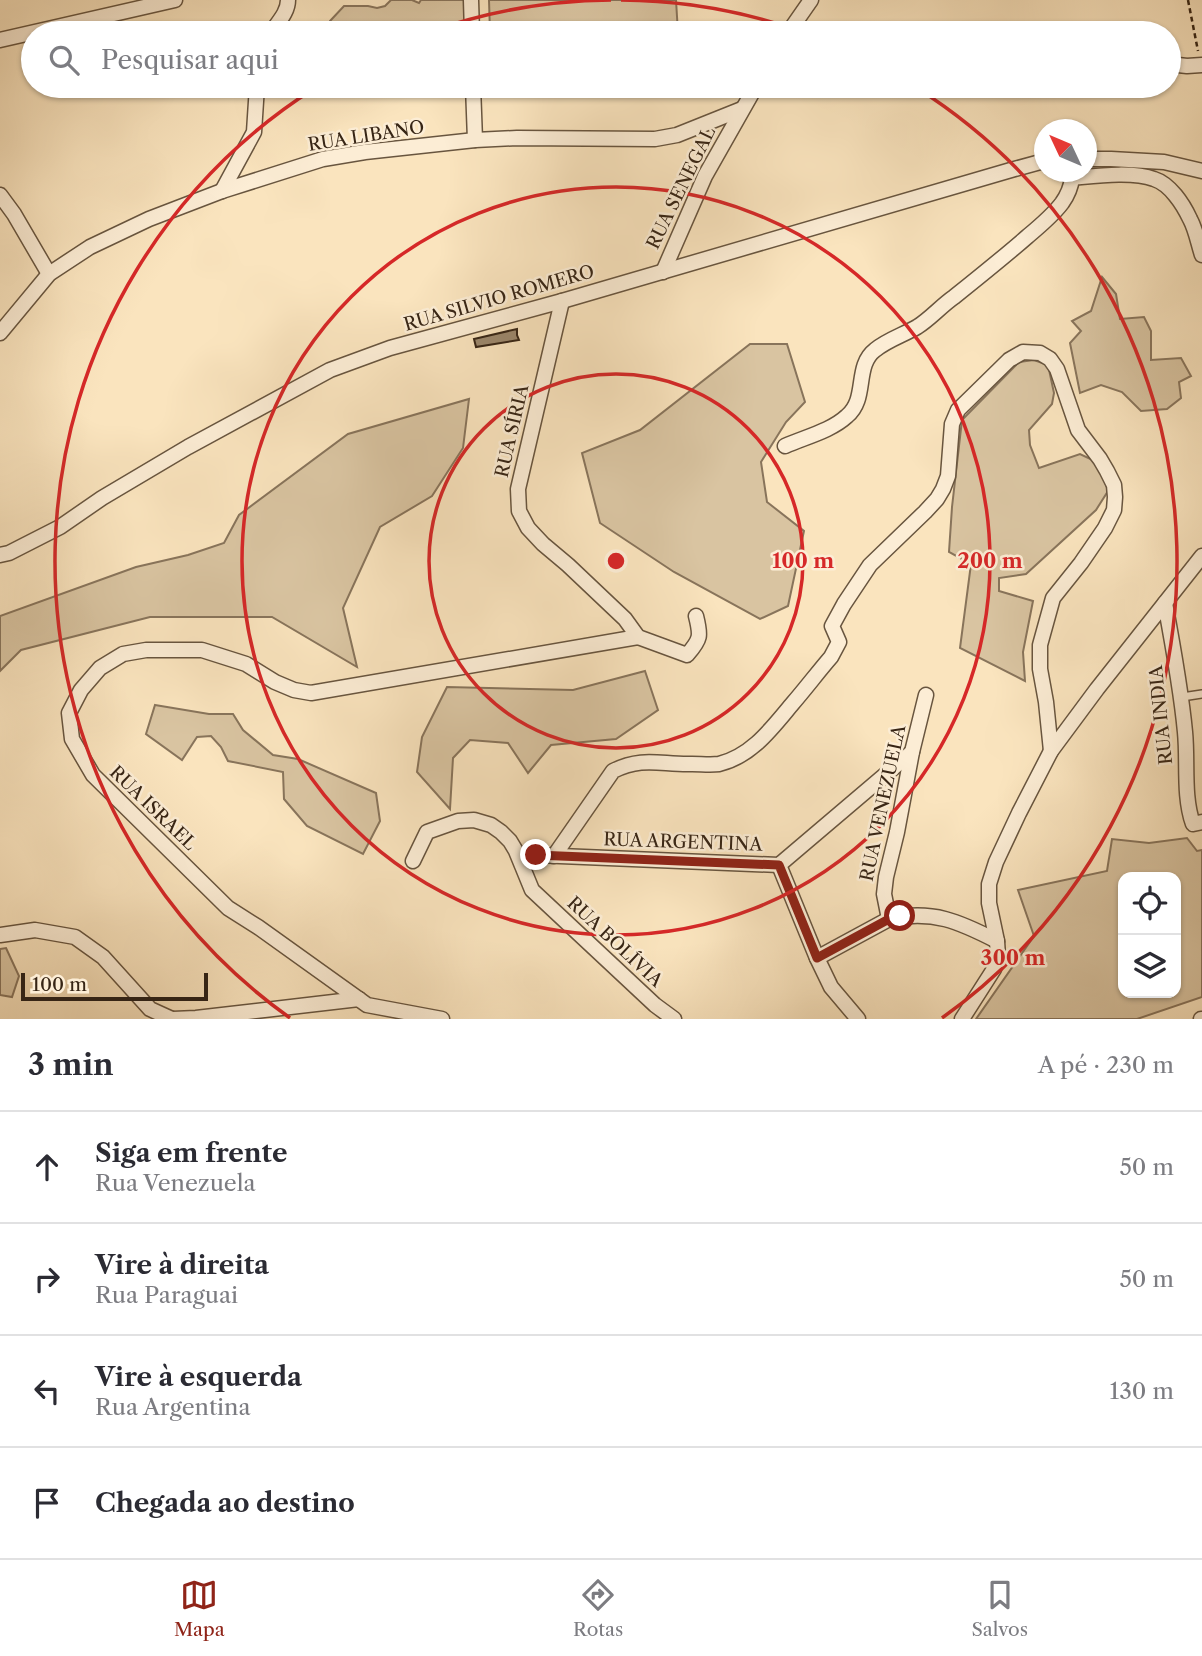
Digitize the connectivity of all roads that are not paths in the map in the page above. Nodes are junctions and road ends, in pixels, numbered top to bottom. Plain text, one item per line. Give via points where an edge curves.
1 (175, 0) edge
2 (288, 0) edge
3 (471, 0) edge
4 (811, 0) edge
5 (83, 21) edge
6 (279, 21) edge
7 (472, 21) edge
8 (796, 21) edge
9 (21, 35) edge
10 (0, 40) edge
11 (1181, 64) edge
12 (1202, 65) edge
13 (256, 98) edge
14 (473, 98) edge
15 (749, 98) edge
16 (742, 109) junction
17 (475, 140) junction
18 (1097, 159) edge
19 (1034, 164) edge
20 (1202, 171) edge
21 (1097, 175) edge
22 (1070, 182) edge
23 (222, 191) junction
24 (0, 195) edge
25 (1202, 256) edge
26 (663, 272) junction
27 (49, 274) junction
28 (562, 301) junction
29 (0, 332) edge
30 (785, 446) dead end
31 (0, 555) edge
32 (1202, 556) edge
33 (1165, 603) junction
34 (696, 616) dead end
35 (638, 637) junction
36 (1202, 694) edge
37 (926, 695) dead end
38 (1182, 697) junction
39 (912, 751) junction
40 (1051, 751) junction
41 (1197, 823) edge
42 (536, 855) dead end
43 (554, 856) junction
44 (413, 861) dead end
45 (779, 865) junction
46 (889, 919) junction
47 (0, 935) edge
48 (997, 941) junction
49 (817, 958) junction
50 (366, 1008) edge
51 (251, 1015) edge
52 (172, 1019) edge
53 (442, 1019) edge
54 (674, 1019) edge
55 (858, 1019) edge
56 (961, 1019) edge

1 - 5 street
2 - 6 street
3 - 7 street
4 - 8 street
9 - 10 street
11 - 12 street
13 - 23 street via 254,132
14 - 17 street
15 - 16 street, RUA SENEGAL
16 - 17 street, RUA LIBANO via 656,139
16 - 26 street, RUA SENEGAL via 705,176
17 - 23 street, RUA LIBANO via 323,159
18 - 20 street via 1164,162
19 - 26 street, RUA SILVIO ROMERO
21 - 25 street via 1138,176 1167,186 1191,220
22 - 30 street via 1062,203 991,268 920,325 872,352 863,368 858,401 847,417
23 - 27 street, RUA LIBANO via 90,247
24 - 27 street
26 - 28 street, RUA SILVIO ROMERO
27 - 29 street, RUA LIBANO
28 - 31 street, RUA SILVIO ROMERO via 390,348 330,370 188,447 60,527
28 - 35 street, RUA SÍRIA via 517,489 519,511 543,544 625,619
32 - 33 street
33 - 38 street, RUA INDIA
33 - 40 street
34 - 35 street via 699,642 687,655
35 - 50 street, RUA ISRAEL via 311,693 202,650 146,650 123,654 100,668 81,690 69,713 72,739 93,775 228,908
36 - 38 lane
37 - 39 street, RUA VENEZUELA
38 - 41 street, RUA INDIA via 1188,809
39 - 45 street, RUA ARGENTINA
39 - 46 street, RUA VENEZUELA via 886,877
40 - 43 street via 1040,645 1054,598 1105,528 1115,497 1101,459 1078,430 1057,369 1040,353 1023,352 958,410 943,489 870,565 832,626 839,642 831,657 766,735 747,752 717,764 640,762 613,771
40 - 48 street via 989,884
42 - 43 street, RUA ARGENTINA
43 - 45 street, RUA ARGENTINA
44 - 54 street, RUA BOLÍVIA via 427,832 458,821 491,825 510,841 532,890
45 - 49 street
46 - 48 street via 945,918
46 - 49 street
47 - 52 street via 35,930 75,937 103,957 150,1009
48 - 56 street via 994,970
49 - 55 street via 831,987
50 - 51 street
50 - 53 street
51 - 52 street

